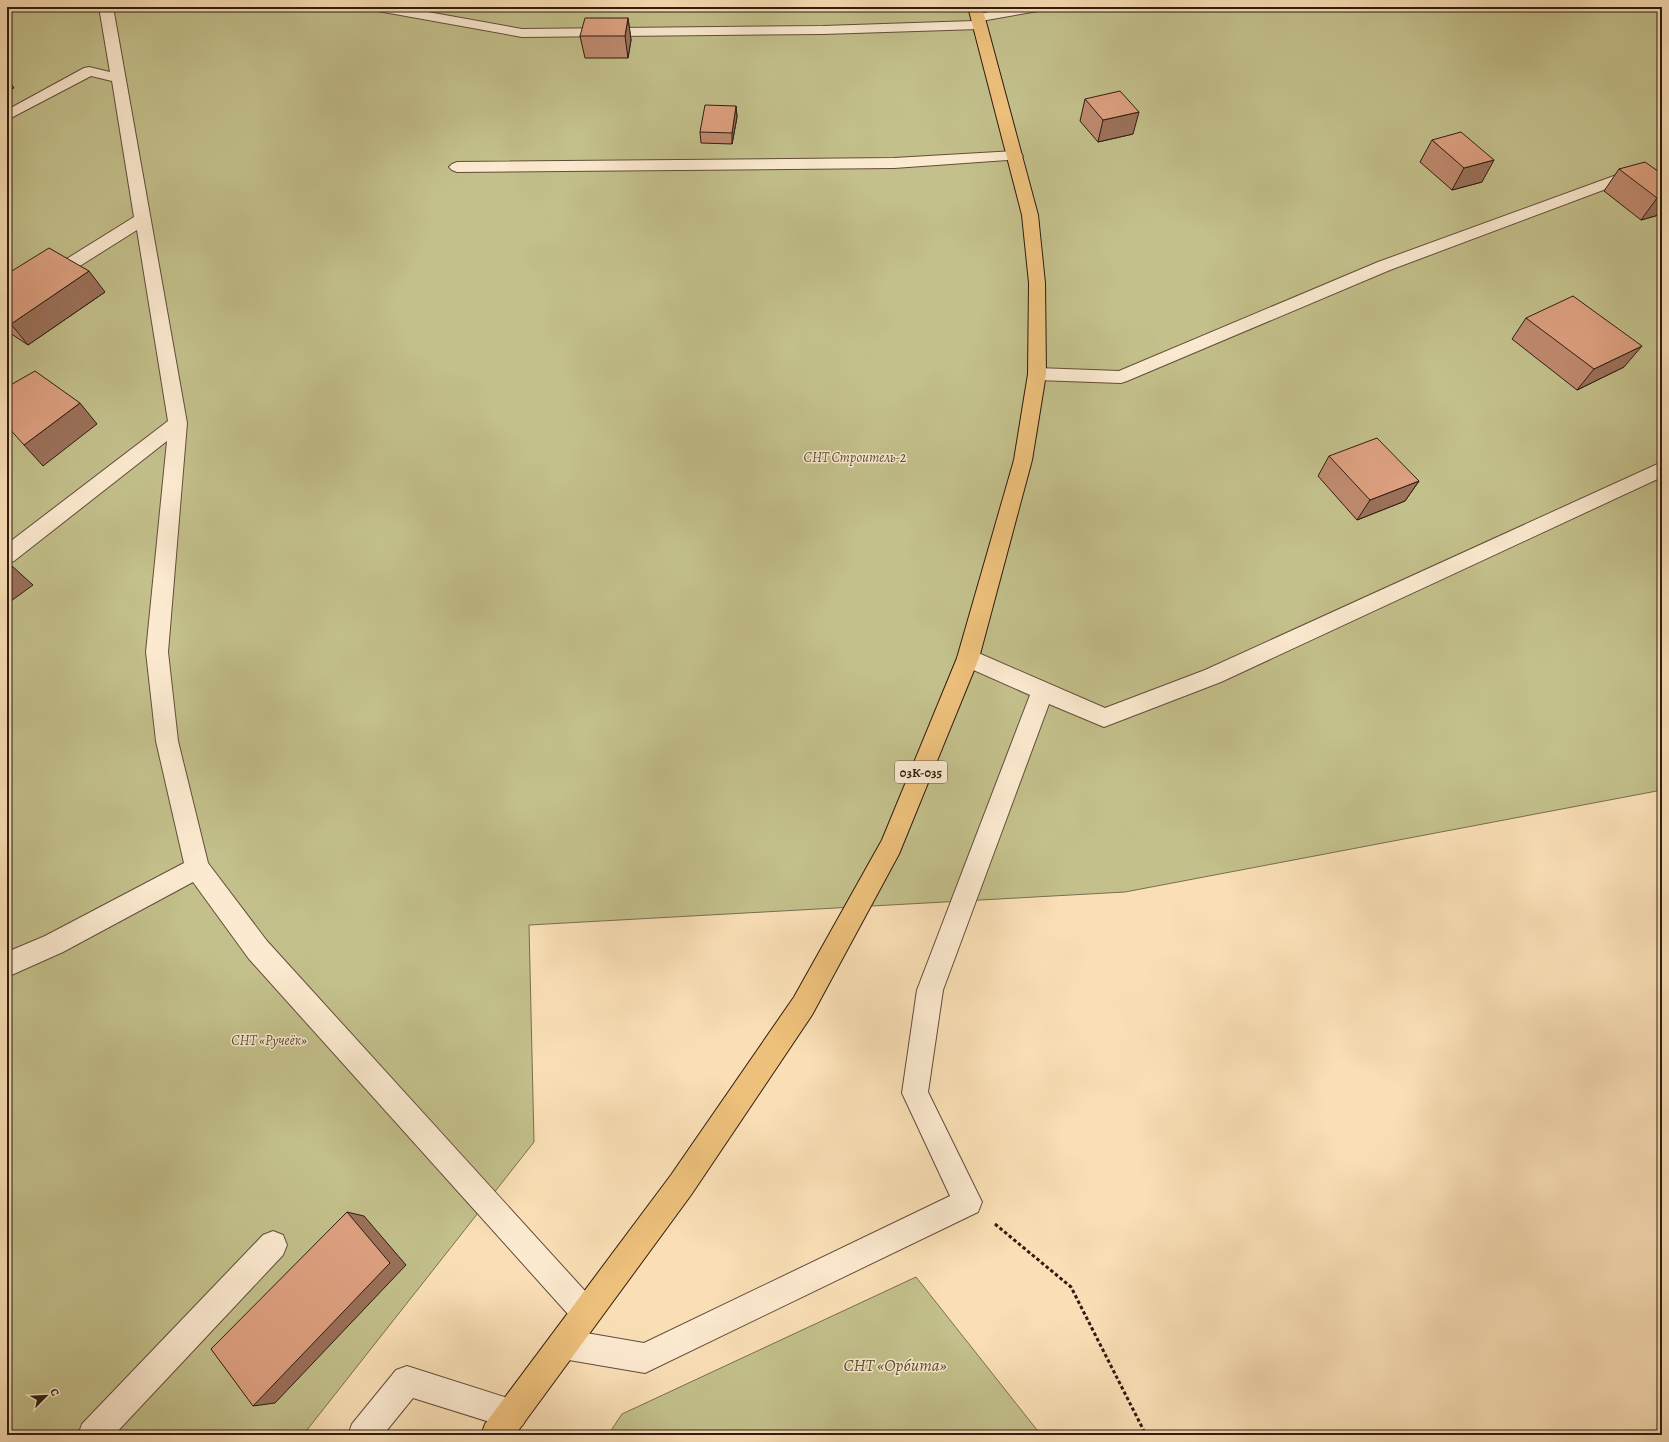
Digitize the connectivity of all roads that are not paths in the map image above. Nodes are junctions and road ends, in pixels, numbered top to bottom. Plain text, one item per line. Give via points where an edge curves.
1 (106, 7) edge
2 (378, 7) edge
3 (1038, 7) edge
4 (977, 17) edge
5 (118, 78) junction
6 (7, 116) edge
7 (1015, 156) junction
8 (457, 167) dead end
9 (1633, 174) edge
10 (143, 219) junction
11 (7, 304) edge
12 (1037, 374) junction
13 (178, 423) junction
14 (1662, 469) edge
15 (7, 556) edge
16 (968, 658) junction
17 (1043, 691) junction
18 (197, 868) junction
19 (7, 965) edge
20 (273, 1245) dead end
21 (586, 1313) junction
22 (563, 1344) junction
23 (504, 1424) edge
24 (93, 1435) edge
25 (363, 1435) edge

1 - 5 lane
2 - 4 lane via 522,33 823,30
3 - 4 lane
4 - 7 main road, 03К-035
5 - 6 lane via 89,71
5 - 10 lane
7 - 8 lane via 894,163
7 - 12 main road, 03К-035 via 1031,223 1037,283
9 - 12 lane via 1384,266 1121,377
10 - 11 lane
10 - 13 lane
12 - 16 main road, 03К-035 via 1023,460
13 - 15 lane
13 - 18 lane via 157,652 167,741
14 - 17 lane via 1213,676 1104,718
16 - 17 lane
16 - 21 main road, 03К-035 via 891,846 803,1006 681,1185
17 - 22 lane via 930,990 914,1093 968,1202 645,1358
18 - 19 lane via 54,944
18 - 21 lane via 258,950
20 - 24 lane
21 - 22 main road, 03К-035
22 - 23 main road, 03К-035
23 - 25 lane via 407,1381

